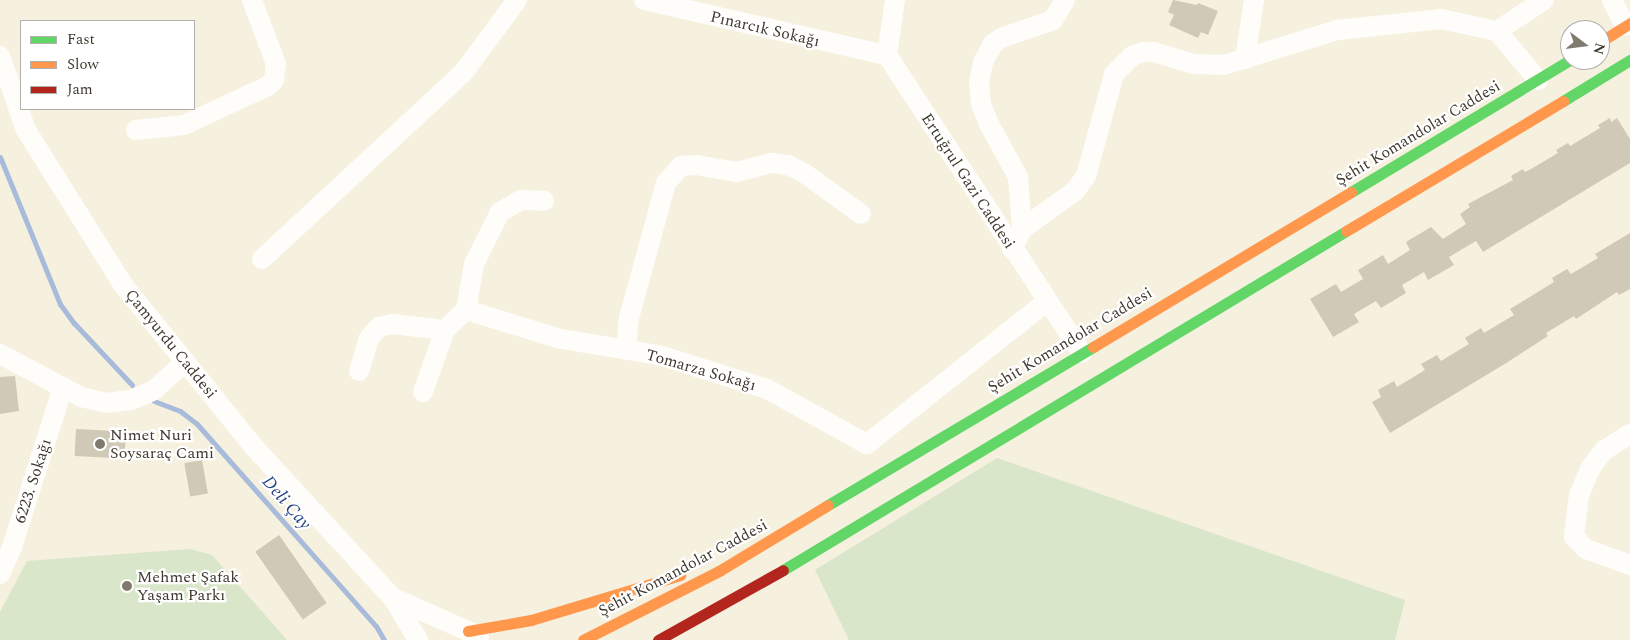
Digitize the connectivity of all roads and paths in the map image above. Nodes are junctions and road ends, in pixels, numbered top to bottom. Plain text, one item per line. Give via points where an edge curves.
1 (252, 0) edge
2 (517, 0) edge
3 (644, 0) edge
4 (895, 0) edge
5 (1065, 0) edge
6 (1254, 0) edge
7 (1544, 0) edge
8 (1612, 0) edge
9 (1628, 24) edge
10 (1497, 31) junction
11 (1610, 36) edge
12 (887, 55) junction
13 (0, 56) edge
14 (1245, 59) junction
15 (1560, 66) edge
16 (1628, 67) edge
17 (1538, 80) junction
18 (136, 130) dead end
19 (544, 201) dead end
20 (861, 214) dead end
21 (1022, 229) junction
22 (1012, 250) junction
23 (262, 260) dead end
24 (1046, 302) junction
25 (466, 310) junction
26 (445, 330) junction
27 (626, 350) junction
28 (1082, 352) junction
29 (0, 354) edge
30 (185, 362) junction
31 (359, 372) dead end
32 (63, 387) junction
33 (423, 392) dead end
34 (1630, 434) edge
35 (866, 444) junction
36 (875, 477) junction
37 (6, 545) edge
38 (751, 552) junction
39 (1630, 565) edge
40 (0, 574) edge
41 (393, 598) junction
42 (468, 631) junction
43 (418, 640) edge
44 (488, 640) edge
45 (583, 640) edge
46 (658, 640) edge

1 - 18 street via 276,64 276,72 268,86 184,125
2 - 23 street via 463,73
3 - 12 street, Pınarcık Sokağı
4 - 12 street
5 - 21 street via 1053,20 1006,36 993,44 979,83 981,104 989,124 1018,177
6 - 14 street
7 - 10 street
8 - 9 street
9 - 11 main road
10 - 14 street via 1441,19 1337,30
10 - 17 street
12 - 22 street, Ertuğrul Gazi Caddesi
13 - 30 street, Çamyurdu Caddesi via 26,130 124,286
14 - 21 street via 1224,65 1194,64 1154,52 1132,56 1114,74 1086,176 1075,191
15 - 17 main road, Şehit Komandolar Caddesi
16 - 46 main road via 734,599
17 - 28 main road, Şehit Komandolar Caddesi
19 - 25 street via 521,200 500,212 474,264
20 - 27 street via 804,173 788,166 771,163 738,172 696,165 681,166 666,183 629,318
21 - 22 street
22 - 24 street, Ertuğrul Gazi Caddesi
24 - 28 street, Ertuğrul Gazi Caddesi
24 - 35 street
25 - 26 street
25 - 27 street, Tomarza Sokağı via 561,339
26 - 31 street via 393,324 379,327 369,338
26 - 33 street
27 - 35 street, Tomarza Sokağı via 659,355 767,389
28 - 36 main road, Şehit Komandolar Caddesi
29 - 32 street
30 - 32 street via 154,390 131,400 106,403 81,397
30 - 41 street, Çamyurdu Caddesi via 254,446
32 - 37 street, 6223. Sokağı
34 - 39 street via 1604,450 1591,467 1579,495 1574,537 1586,549
35 - 36 street
36 - 38 main road, Şehit Komandolar Caddesi
37 - 40 street, 6223. Sokağı
38 - 42 main road via 605,600 531,620
38 - 45 main road, Şehit Komandolar Caddesi
41 - 42 street, Çamyurdu Caddesi
41 - 43 street, Çamyurdu Caddesi
42 - 44 street, Çamyurdu Caddesi

